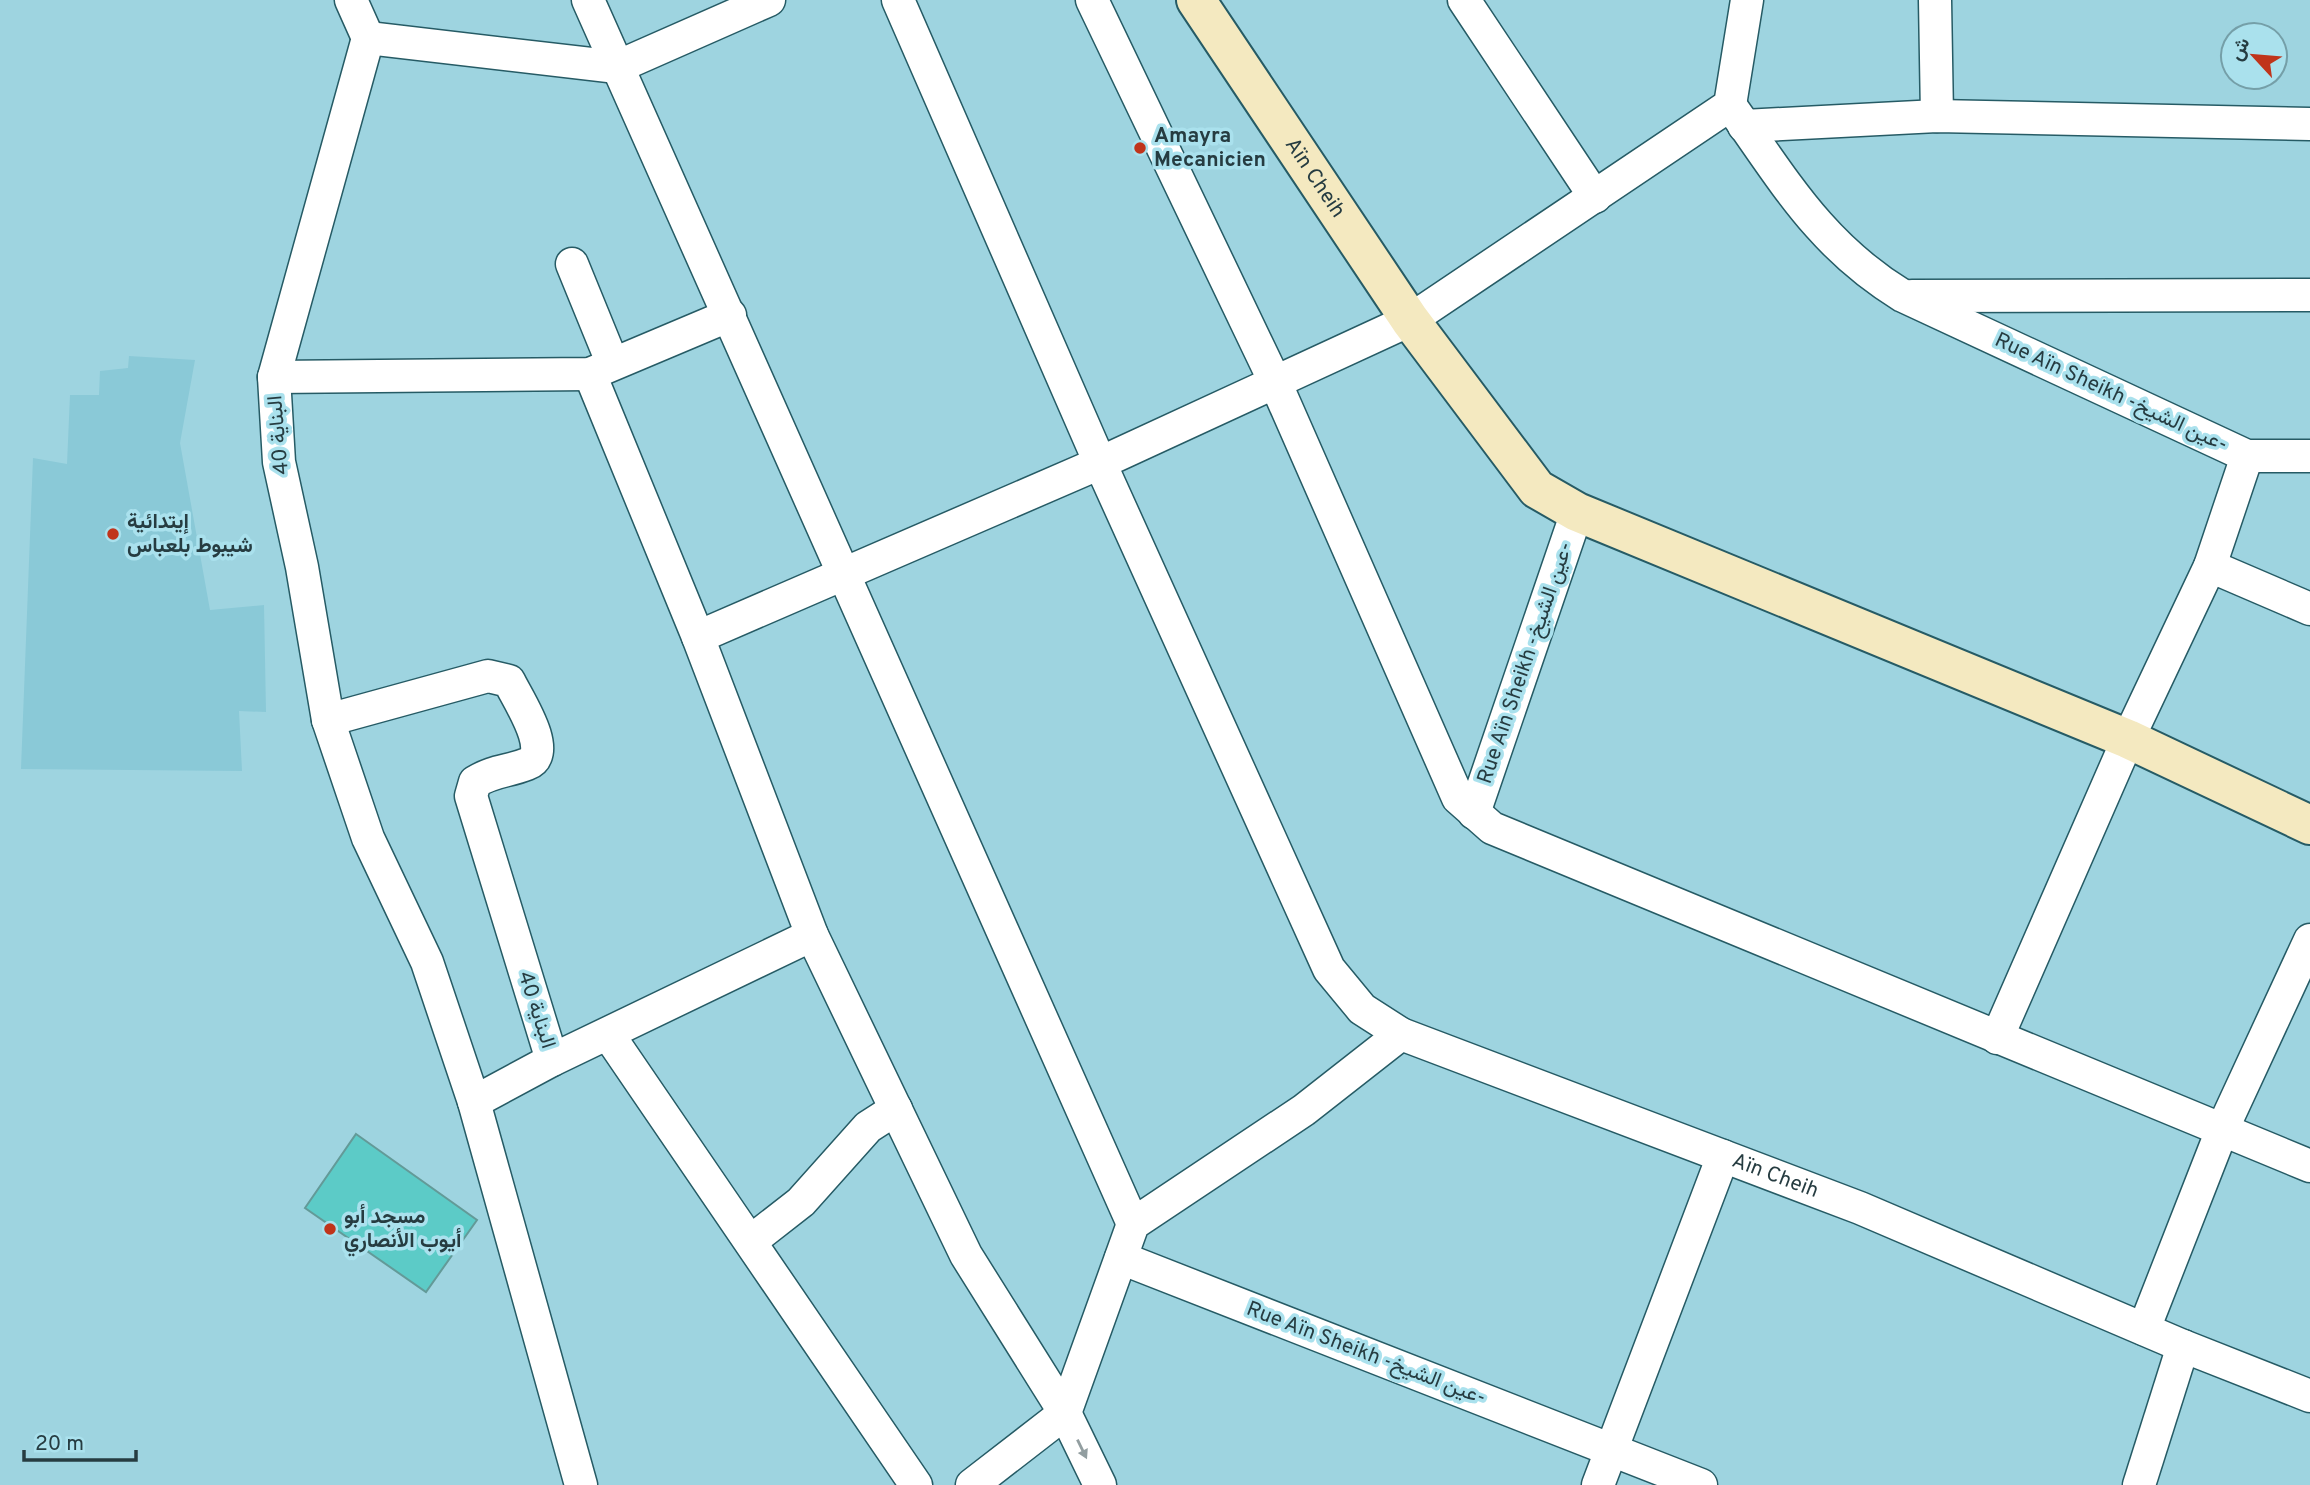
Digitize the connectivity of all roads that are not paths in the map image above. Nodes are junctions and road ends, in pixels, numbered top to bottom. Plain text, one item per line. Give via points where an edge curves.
1 (351, 0) edge
2 (587, 0) edge
3 (768, 0) edge
4 (898, 0) edge
5 (1092, 0) edge
6 (1196, 0) edge
7 (1464, 0) edge
8 (1746, 0) edge
9 (1935, 0) edge
10 (368, 38) junction
11 (617, 67) junction
12 (1737, 116) junction
13 (1937, 116) junction
14 (2310, 124) edge
15 (1595, 197) junction
16 (572, 264) dead end
17 (2310, 295) edge
18 (1903, 296) junction
19 (730, 315) junction
20 (1410, 320) junction
21 (601, 368) junction
22 (274, 377) junction
23 (1276, 384) junction
24 (2247, 456) junction
25 (2310, 456) edge
26 (1100, 463) junction
27 (1577, 512) junction
28 (2210, 565) junction
29 (841, 574) junction
30 (2310, 609) edge
31 (698, 637) junction
32 (328, 720) junction
33 (2128, 739) junction
34 (1474, 813) junction
35 (2310, 825) edge
36 (813, 935) junction
37 (2310, 940) edge
38 (608, 1034) junction
39 (1401, 1034) junction
40 (1997, 1038) junction
41 (552, 1060) junction
42 (474, 1102) junction
43 (896, 1109) junction
44 (2222, 1130) junction
45 (1723, 1156) junction
46 (2310, 1166) edge
47 (1133, 1224) junction
48 (751, 1241) junction
49 (1121, 1258) junction
50 (2144, 1329) junction
51 (2183, 1346) junction
52 (2310, 1396) edge
53 (1065, 1413) junction
54 (1610, 1450) junction
55 (581, 1485) edge
56 (916, 1485) edge
57 (972, 1485) edge
58 (1100, 1485) edge
59 (1598, 1485) edge
60 (1700, 1485) edge
61 (2139, 1485) edge

1 - 10 street
2 - 11 street
3 - 11 street
4 - 26 street, Aïn Cheih
5 - 23 street
6 - 20 street, Aïn Cheih
7 - 15 street
8 - 12 street
9 - 13 street
10 - 11 street
10 - 22 street
11 - 19 street
12 - 13 street
12 - 15 street
12 - 18 street, Rue Aïn Sheikh -عين الشيخ- via 1811,220 1867,274
13 - 14 street
15 - 20 street
16 - 21 street
17 - 18 street
18 - 24 street, Rue Aïn Sheikh -عين الشيخ-
19 - 21 street, البناية 40
19 - 29 street
20 - 23 street
20 - 27 street, Aïn Cheih via 1537,489
21 - 22 street, البناية 40
21 - 31 street
22 - 32 street, البناية 40 via 279,462
23 - 26 street
23 - 34 street via 1458,798
24 - 25 street
24 - 28 street, Rue Aïn Sheikh -عين الشيخ-
26 - 29 street
26 - 39 street, Aïn Cheih via 1329,969 1362,1009
27 - 33 street, Aïn Cheih
27 - 34 street, Rue Aïn Sheikh -عين الشيخ-
28 - 30 street
28 - 33 street, Rue Aïn Sheikh -عين الشيخ-
29 - 31 street
29 - 47 street
31 - 36 street
32 - 41 street, البناية 40 via 488,676 509,681 538,740 536,756 530,764 493,771 475,782 471,796
32 - 42 street, البناية 40 via 368,838 427,962
33 - 35 street, Aïn Cheih
33 - 40 street, Rue Aïn Sheikh -عين الشيخ-
34 - 40 street via 1492,828
36 - 38 street, البناية 40
36 - 43 street
37 - 44 street
38 - 41 street, البناية 40
38 - 48 street
39 - 45 street, Aïn Cheih
39 - 47 street via 1304,1110
40 - 44 street
41 - 42 street
42 - 55 street, البناية 40
43 - 48 street via 868,1127 801,1202
43 - 53 street via 966,1255
44 - 46 street
44 - 50 street
45 - 50 street, Aïn Cheih via 1860,1208
45 - 54 street
47 - 49 street
48 - 56 street
49 - 53 street
49 - 54 street, Rue Aïn Sheikh -عين الشيخ-
50 - 51 street, Aïn Cheih
51 - 52 street, Aïn Cheih
51 - 61 street
53 - 57 street
53 -> 58 street
54 - 59 street
54 - 60 street, Rue Aïn Sheikh -عين الشيخ-

